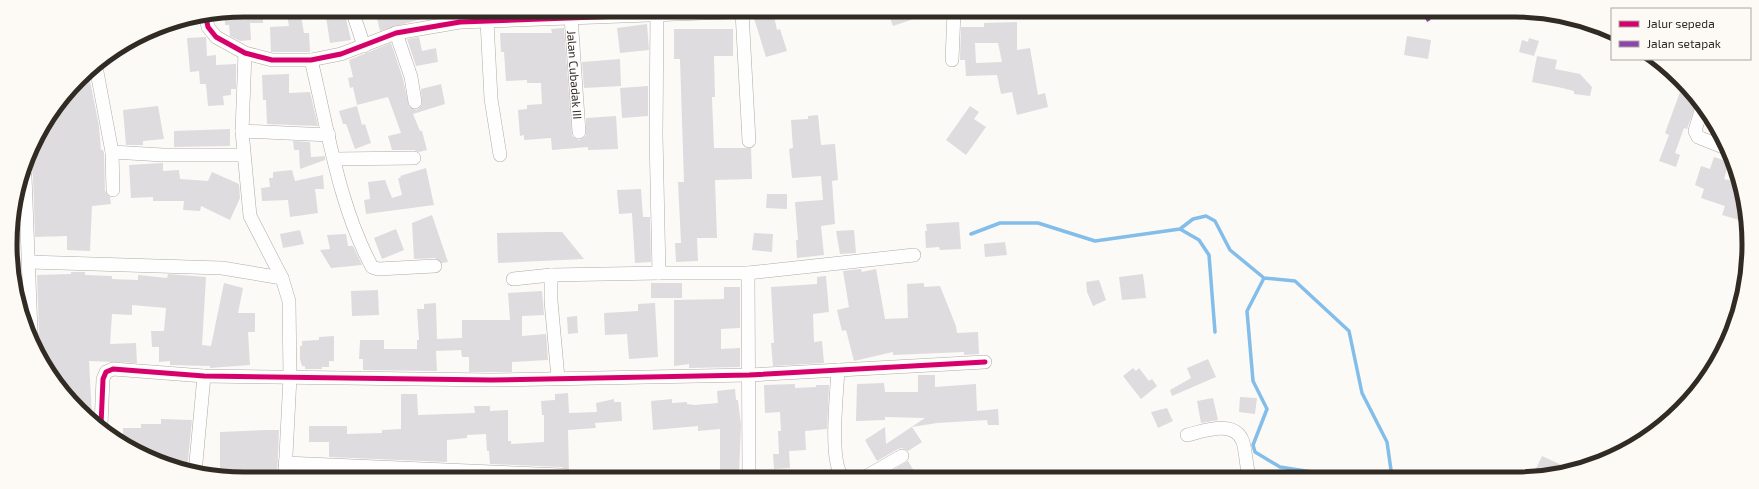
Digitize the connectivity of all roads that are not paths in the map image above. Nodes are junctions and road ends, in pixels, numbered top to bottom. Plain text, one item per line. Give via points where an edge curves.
1 (354, 17) edge
2 (571, 17) joint
3 (657, 17) edge
4 (742, 17) edge
5 (954, 17) edge
6 (206, 20) edge
7 (487, 21) junction
8 (396, 33) junction
9 (364, 46) junction
10 (245, 53) junction
11 (311, 60) junction
12 (952, 60) dead end
13 (97, 71) edge
14 (415, 102) dead end
15 (1700, 113) edge
16 (242, 131) junction
17 (579, 132) dead end
18 (329, 135) junction
19 (749, 140) dead end
20 (1720, 146) edge
21 (112, 152) junction
22 (243, 155) junction
23 (500, 155) dead end
24 (414, 158) dead end
25 (334, 159) junction
26 (25, 185) edge
27 (113, 190) dead end
28 (914, 255) dead end
29 (29, 262) junction
30 (435, 266) dead end
31 (659, 273) junction
32 (748, 273) junction
33 (551, 274) junction
34 (282, 278) junction
35 (513, 279) dead end
36 (31, 323) edge
37 (985, 362) dead end
38 (838, 370) junction
39 (749, 375) junction
40 (204, 376) junction
41 (290, 376) junction
42 (558, 378) junction
43 (101, 421) edge
44 (1187, 435) dead end
45 (902, 456) dead end
46 (196, 467) edge
47 (285, 469) edge
48 (428, 472) edge
49 (749, 472) edge
50 (839, 472) edge
51 (874, 472) edge
52 (1248, 472) edge

1 - 9 street
2 - 7 street
2 - 17 street, Jalan Cubadak III
3 - 31 street
4 - 19 street
5 - 12 street
6 - 10 street via 216,38
7 - 8 street via 460,22
7 - 23 street via 491,99
8 - 9 street
8 - 14 street via 411,77
9 - 11 street
10 - 11 street via 272,60
10 - 16 street
11 - 18 street
13 - 21 street
15 - 20 street via 1696,131 1698,137
16 - 18 street
16 - 22 street
18 - 25 street
21 - 22 street
21 - 27 street
22 - 34 street via 250,216
24 - 25 street
25 - 30 street via 346,206 372,267 378,269
26 - 29 street
28 - 32 street
29 - 34 street via 222,268
29 - 36 street
31 - 32 street
31 - 33 street
32 - 39 street
33 - 35 street
33 - 42 street
34 - 41 street via 289,301
37 - 38 street
38 - 39 street
38 - 50 street via 835,452 836,467
39 - 42 street
39 - 49 street
40 - 41 street
40 - 43 street via 113,369 106,372 103,379
40 - 46 street
41 - 42 street via 491,380
41 - 47 street
44 - 52 street via 1221,428 1233,431 1242,441
45 - 51 street
47 - 48 street

